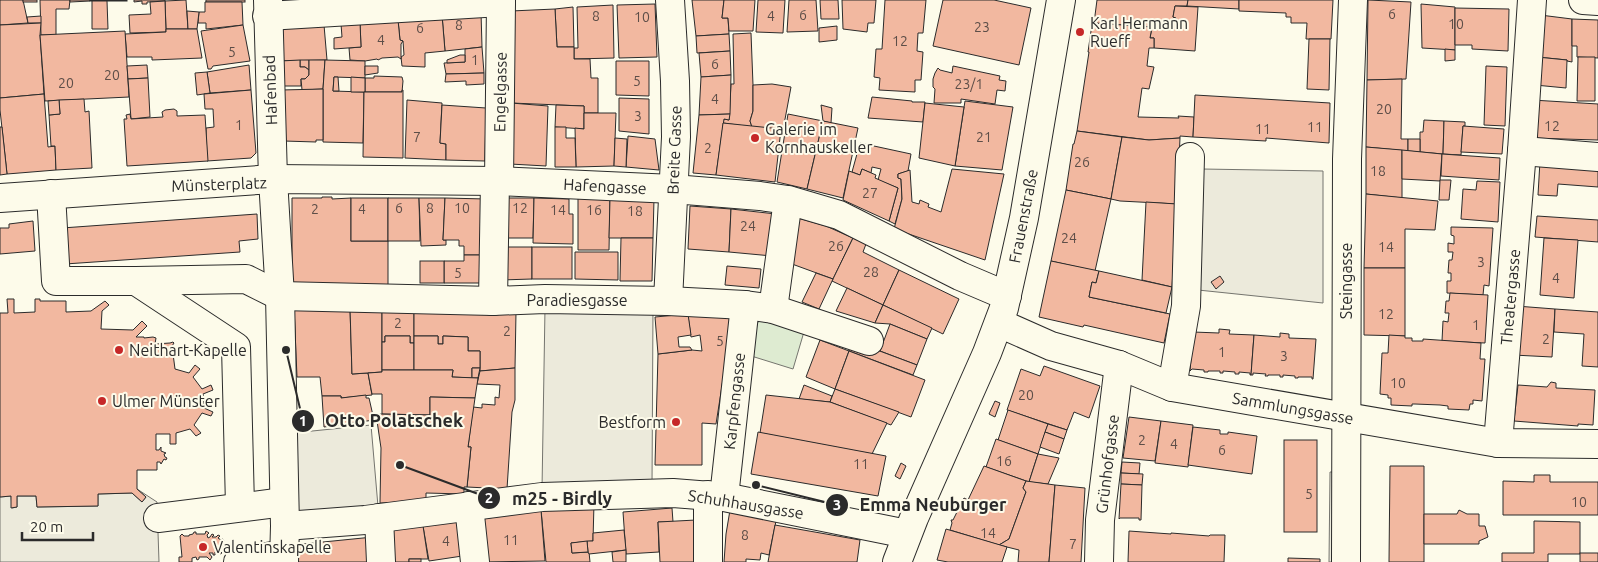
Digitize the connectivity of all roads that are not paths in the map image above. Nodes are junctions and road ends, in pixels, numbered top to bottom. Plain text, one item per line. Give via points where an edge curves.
1 (670, 0) edge
2 (1061, 0) edge
3 (1353, 0) edge
4 (1532, 0) edge
5 (1583, 0) edge
6 (501, 1) edge
7 (1598, 1) edge
8 (368, 5) edge
9 (268, 8) edge
10 (1522, 151) junction
11 (1190, 157) dead end
12 (1598, 157) edge
13 (273, 179) junction
14 (497, 181) junction
15 (673, 189) junction
16 (51, 194) junction
17 (0, 198) edge
18 (788, 200) junction
19 (136, 281) junction
20 (280, 296) junction
21 (1007, 296) junction
22 (492, 301) junction
23 (668, 301) junction
24 (746, 306) junction
25 (773, 309) junction
26 (999, 323) junction
27 (869, 341) dead end
28 (1119, 365) junction
29 (1172, 387) junction
30 (1345, 417) junction
31 (1498, 443) junction
32 (1598, 444) edge
33 (716, 496) junction
34 (240, 506) junction
35 (469, 506) junction
36 (284, 514) junction
37 (158, 518) dead end
38 (379, 518) junction
39 (907, 534) junction
40 (284, 558) edge
41 (238, 562) edge
42 (381, 562) edge
43 (475, 562) edge
44 (708, 562) edge
45 (897, 562) edge
46 (1099, 562) edge
47 (1346, 562) edge

1 - 15 street, Breite Gasse via 676,137
2 - 21 street, Frauenstraße
3 - 30 street, Steingasse via 1347,159
4 - 10 street, Theatergasse
5 - 7 street
6 - 8 street
6 - 14 street, Engelgasse
8 - 9 street
9 - 13 street, Hafenbad
10 - 12 street
10 - 31 street, Theatergasse
11 - 29 street via 1186,306
13 - 14 street, Hafengasse
13 - 16 street, Münsterplatz
13 - 20 street, Münsterplatz
14 - 15 street, Hafengasse
14 - 22 street, Engelgasse
15 - 18 street, Hafengasse
15 - 23 street, Breite Gasse
16 - 17 street, Münsterplatz
16 - 19 street via 56,281
18 - 21 street, Hafengasse via 839,215
18 - 25 street
19 - 20 street via 246,279
19 - 34 street via 236,347
20 - 22 street, Paradiesgasse
20 - 36 street, Münsterplatz
21 - 26 street, Frauenstraße
22 - 23 street, Paradiesgasse
23 - 24 street, Paradiesgasse
24 - 25 street, Paradiesgasse
24 - 33 street, Karpfengasse
25 - 27 street, Paradiesgasse
26 - 28 street, Sammlungsgasse via 1051,346
26 - 39 street, Frauenstraße
28 - 29 street, Sammlungsgasse
28 - 46 street, Grünhofgasse via 1100,520
29 - 30 street, Sammlungsgasse
30 - 31 street, Sammlungsgasse
30 - 47 street, Steingasse
31 - 32 street, Sammlungsgasse
33 - 35 street, Schuhhausgasse via 673,493 542,497
33 - 39 street, Schuhhausgasse
33 - 44 street, Karpfengasse
34 - 36 street
34 - 37 street
35 - 38 street, Schuhhausgasse
35 - 43 street
36 - 38 street, Schuhhausgasse
36 - 40 street, Münsterplatz
38 - 42 street
39 - 45 street, Frauenstraße
40 - 41 street, Münsterplatz

